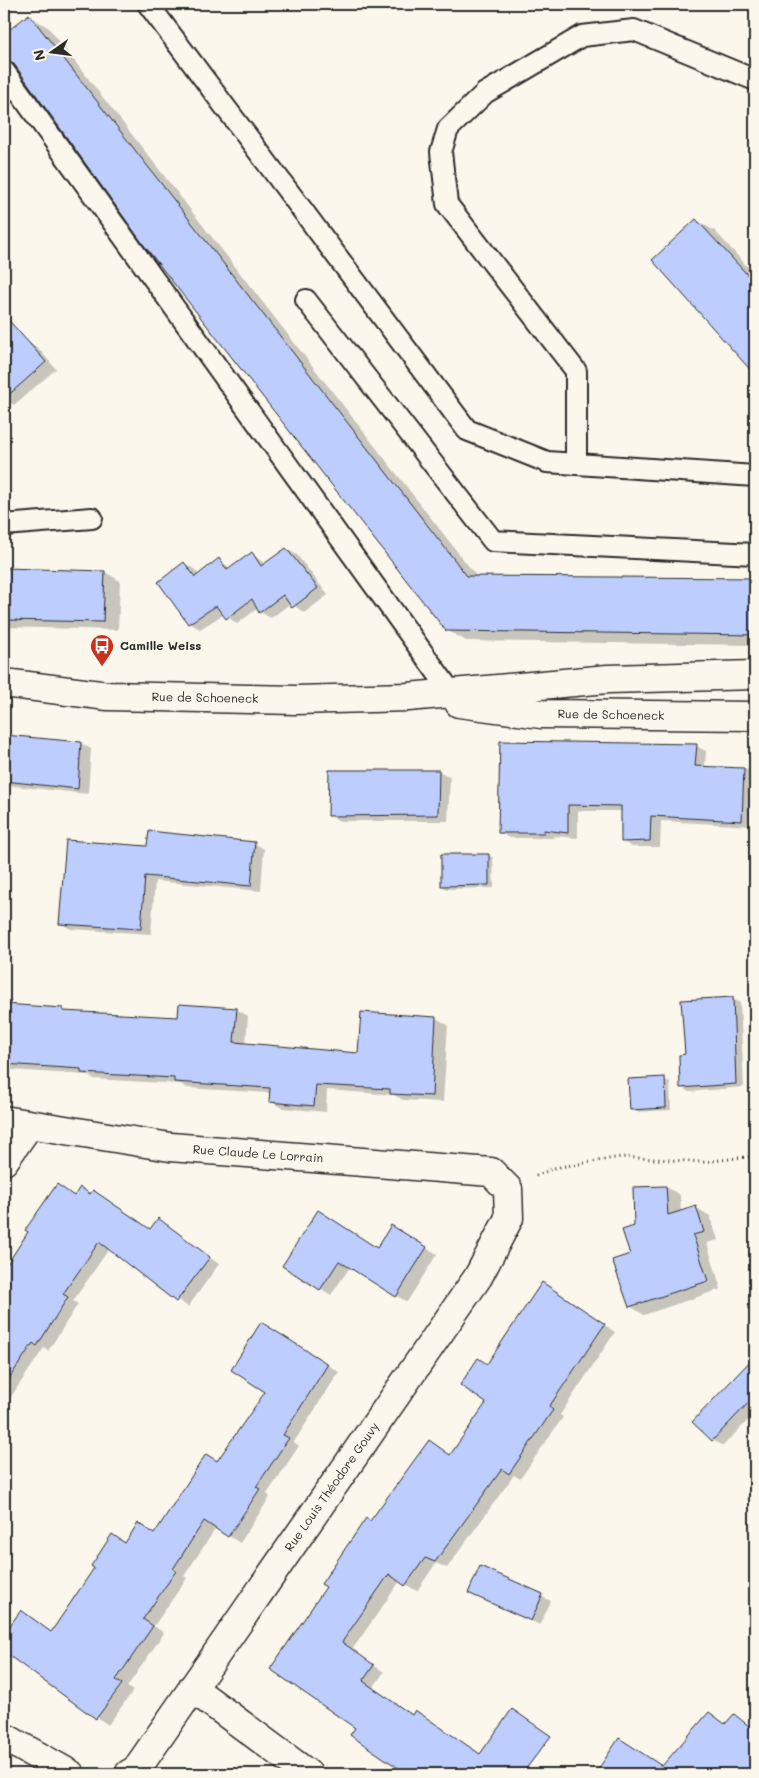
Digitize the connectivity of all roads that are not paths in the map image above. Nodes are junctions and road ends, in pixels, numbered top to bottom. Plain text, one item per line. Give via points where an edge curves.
1 (148, 4) edge
2 (4, 72) edge
3 (755, 80) edge
4 (306, 300) dead end
5 (576, 464) junction
6 (755, 476) edge
7 (92, 518) dead end
8 (4, 525) edge
9 (755, 554) edge
10 (755, 676) edge
11 (4, 683) edge
12 (456, 698) junction
13 (755, 716) edge
14 (16, 1122) edge
15 (4, 1161) edge
16 (508, 1188) joint
17 (192, 1688) junction
18 (4, 1737) edge
19 (70, 1774) edge
20 (129, 1774) edge
21 (308, 1774) edge

1 - 5 lane via 467,430 547,462
2 - 12 lane
3 - 5 lane via 634,30 582,36 485,93 448,128 441,152 447,204 576,371
4 - 9 lane via 493,541
5 - 6 lane
7 - 8 lane
10 - 12 street, Rue de Schoeneck via 608,679
11 - 12 street, Rue de Schoeneck via 108,696 296,700 408,696
12 - 13 street, Rue de Schoeneck via 541,714
14 - 15 street
14 - 16 street, Rue Claude Le Lorrain via 170,1148 490,1172
16 - 17 street, Rue Louis Théodore Gouvy via 508,1218 478,1277
17 - 20 street, Rue Louis Théodore Gouvy via 136,1770
17 - 21 street
18 - 19 street

